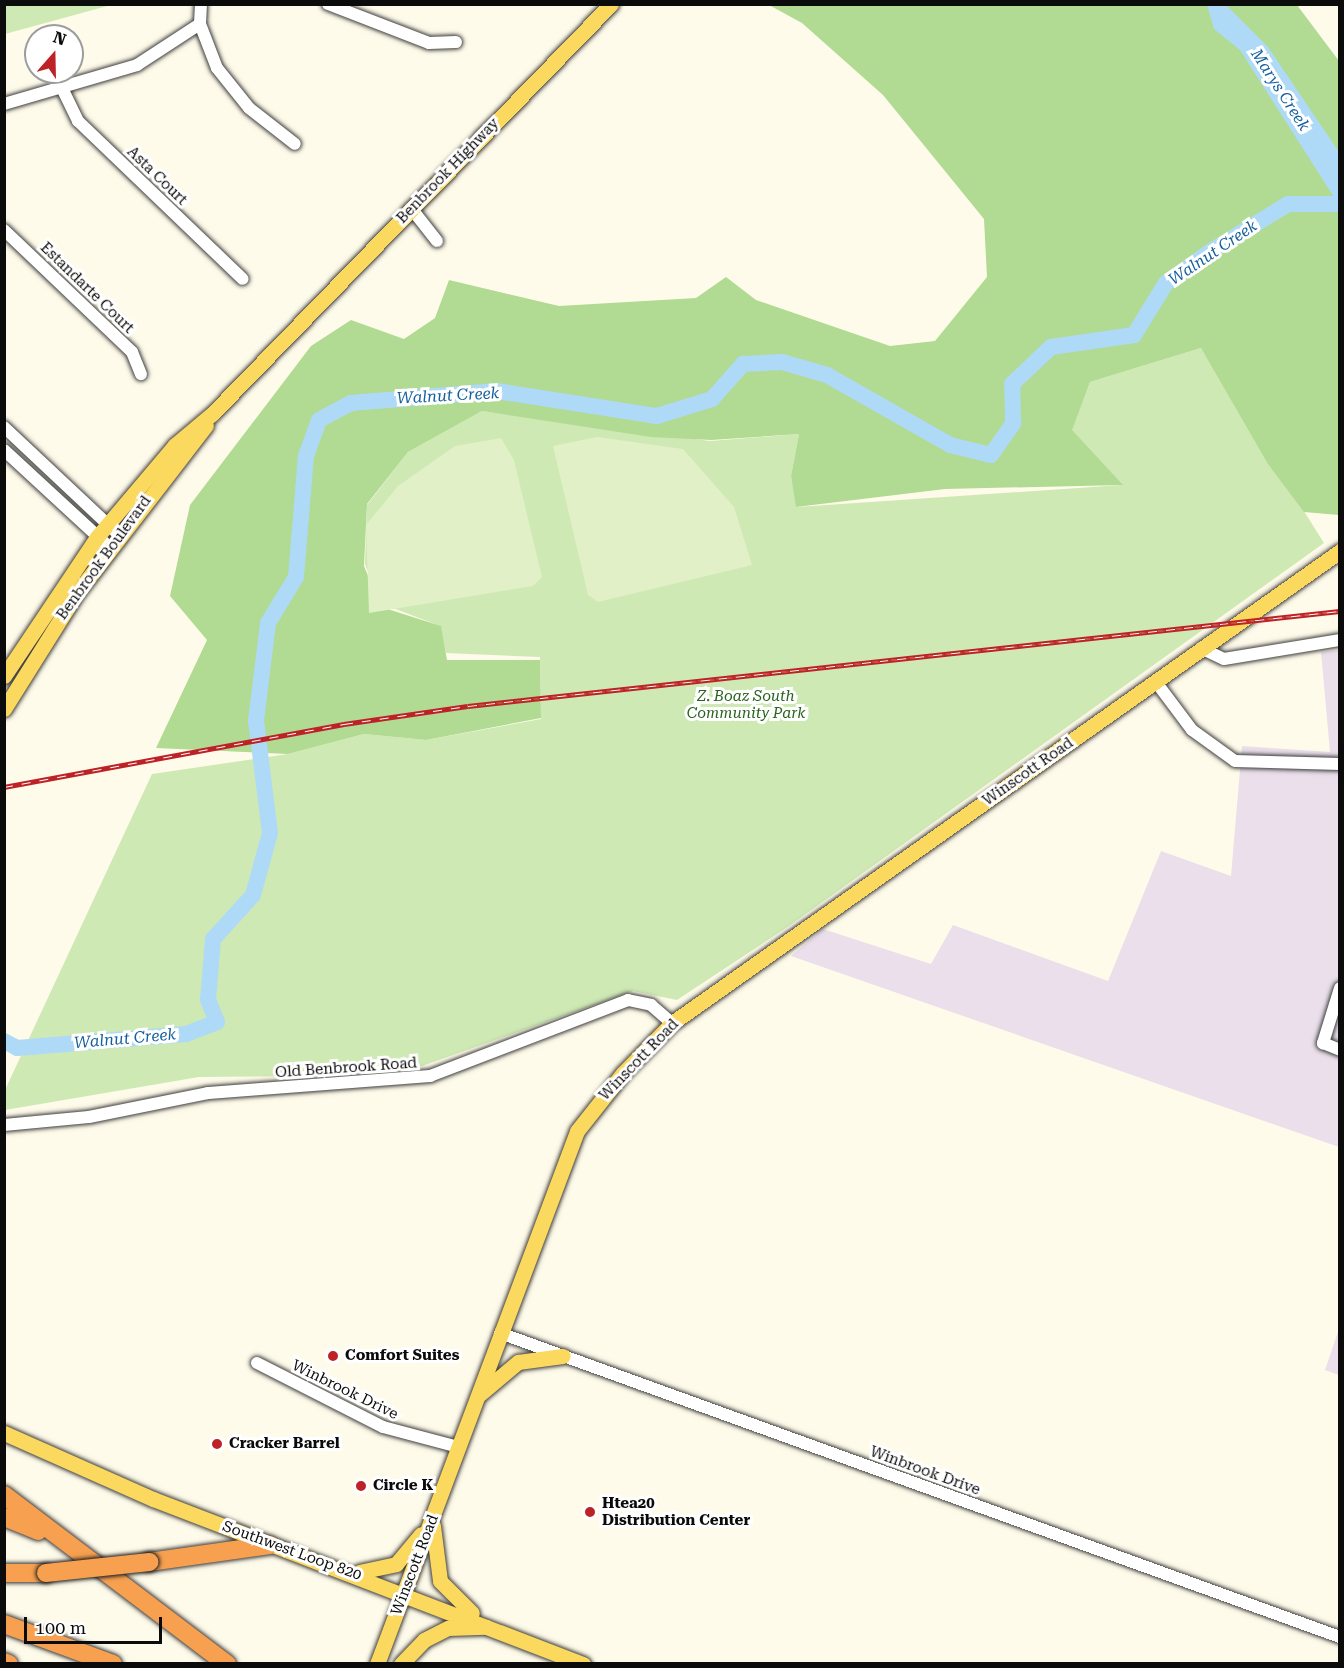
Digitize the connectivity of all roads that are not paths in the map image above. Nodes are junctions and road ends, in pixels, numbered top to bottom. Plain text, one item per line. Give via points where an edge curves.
1 (201, 4) edge
2 (328, 4) edge
3 (611, 4) edge
4 (201, 24) junction
5 (456, 42) dead end
6 (61, 86) junction
7 (4, 104) edge
8 (296, 144) dead end
9 (411, 208) junction
10 (4, 230) edge
11 (437, 241) dead end
12 (243, 279) dead end
13 (286, 338) joint
14 (141, 374) dead end
15 (4, 427) edge
16 (4, 450) edge
17 (108, 536) junction
18 (1340, 551) edge
19 (1340, 640) edge
20 (1201, 648) junction
21 (4, 676) edge
22 (1156, 682) junction
23 (4, 709) edge
24 (1340, 764) edge
25 (1340, 988) edge
26 (672, 1023) junction
27 (1340, 1050) edge
28 (4, 1125) edge
29 (500, 1333) junction
30 (563, 1356) junction
31 (257, 1363) dead end
32 (476, 1398) junction
33 (4, 1433) edge
34 (458, 1447) junction
35 (4, 1495) edge
36 (4, 1517) edge
37 (433, 1517) junction
38 (59, 1540) junction
39 (270, 1545) junction
40 (344, 1570) junction
41 (4, 1573) edge
42 (405, 1593) junction
43 (4, 1624) edge
44 (492, 1627) junction
45 (1340, 1637) edge
46 (4, 1662) edge
47 (9, 1664) edge
48 (113, 1664) edge
49 (227, 1664) edge
50 (377, 1664) edge
51 (401, 1664) edge
52 (583, 1664) edge

1 - 4 street
2 - 5 street via 429,43
3 - 9 main road, Benbrook Highway
4 - 6 street via 137,65
4 - 8 street via 217,68 249,108
6 - 7 street
6 - 12 street, Asta Court via 78,121
9 - 11 street
9 - 13 main road, Benbrook Highway
10 - 14 street, Estandarte Court via 132,352
13 - 17 main road, Benbrook Boulevard via 212,414 175,445
15 - 17 street
16 - 17 street
17 - 21 main road, Benbrook Boulevard
17 - 23 main road, Benbrook Boulevard
18 - 20 main road, Winscott Road
19 - 20 street via 1224,659
20 - 22 main road, Winscott Road
22 - 24 street via 1192,730 1235,761
22 - 26 main road, Winscott Road
25 - 27 street via 1323,1043
26 - 28 street, Old Benbrook Road via 651,1005 628,1000 430,1076 208,1093 89,1117
26 - 29 main road, Winscott Road via 584,1118
29 - 30 street, Winbrook Drive
29 - 32 main road, Winscott Road
30 - 32 main road via 518,1362
30 - 45 street, Winbrook Drive
31 - 34 street, Winbrook Drive via 382,1427
32 - 34 main road, Winscott Road
33 - 39 main road, Southwest Loop 820
34 - 37 main road, Winscott Road
35 - 38 highway
36 - 38 highway
37 - 40 main road via 396,1564 368,1574
37 - 42 main road, Winscott Road
37 - 44 main road via 434,1562 442,1586
38 - 49 highway
39 - 40 main road, Southwest Loop 820
39 - 41 highway, bridge via 46,1573
40 - 42 main road, Southwest Loop 820
42 - 44 main road, Southwest Loop 820
42 - 50 main road, Winscott Road
43 - 48 highway
44 - 51 main road via 448,1628 424,1640
44 - 52 main road, Southwest Loop 820
46 - 47 highway

